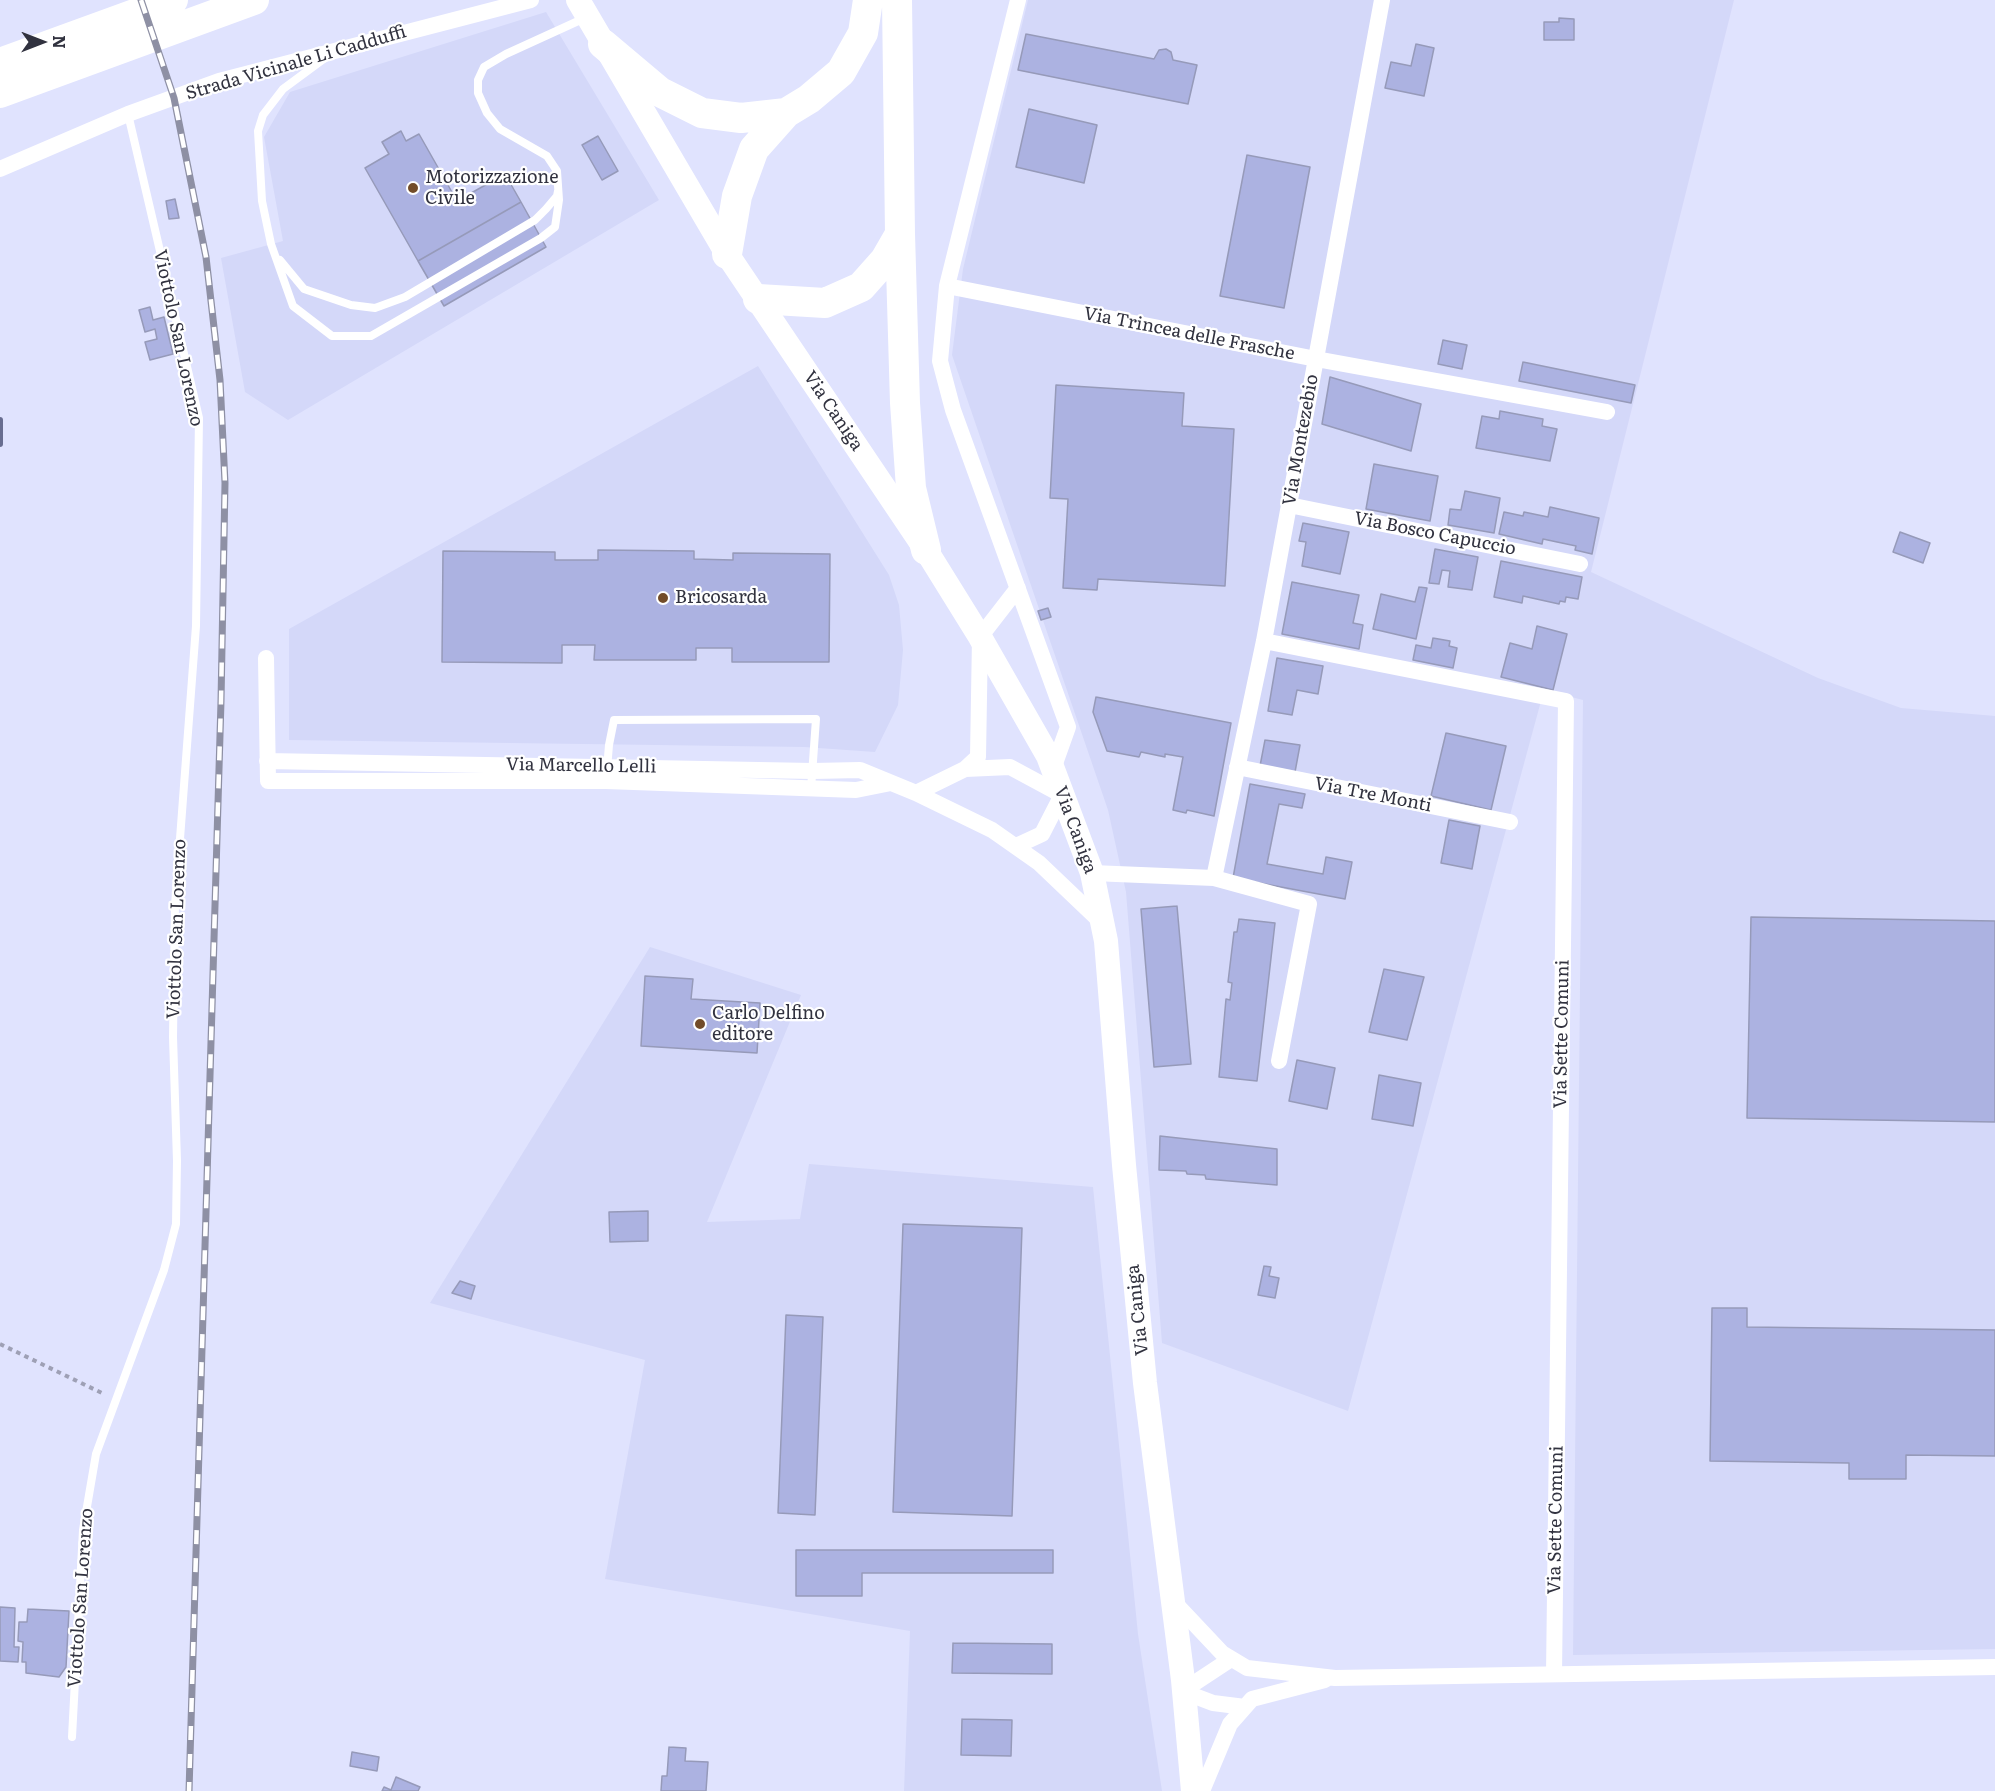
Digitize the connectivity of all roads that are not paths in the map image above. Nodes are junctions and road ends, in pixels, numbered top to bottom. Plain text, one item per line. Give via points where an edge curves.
1 (173, 0) edge
2 (254, 0) edge
3 (531, 0) edge
4 (868, 0) edge
5 (897, 0) edge
6 (1018, 0) edge
7 (1382, 0) edge
8 (583, 9) edge
9 (101, 41) junction
10 (603, 44) junction
11 (334, 51) junction
12 (0, 63) edge
13 (0, 93) edge
14 (786, 113) junction
15 (128, 114) junction
16 (0, 169) edge
17 (558, 188) junction
18 (900, 234) junction
19 (271, 244) junction
20 (727, 254) junction
21 (947, 286) junction
22 (758, 299) junction
23 (1316, 359) junction
24 (1607, 412) dead end
25 (1289, 505) junction
26 (926, 550) junction
27 (1580, 564) dead end
28 (1018, 588) junction
29 (980, 638) junction
30 (1264, 641) junction
31 (266, 658) dead end
32 (267, 761) junction
33 (1237, 767) junction
34 (965, 769) junction
35 (1053, 770) junction
36 (813, 771) junction
37 (607, 774) junction
38 (891, 783) junction
39 (811, 789) junction
40 (916, 793) junction
41 (1062, 795) junction
42 (1510, 822) dead end
43 (1016, 846) junction
44 (1092, 873) junction
45 (1214, 878) junction
46 (1103, 924) junction
47 (1279, 1061) dead end
48 (1173, 1601) junction
49 (1231, 1659) junction
50 (1995, 1667) edge
51 (1554, 1674) junction
52 (1335, 1678) junction
53 (1184, 1692) junction
54 (1245, 1707) junction
55 (72, 1737) dead end
56 (1193, 1791) edge
57 (1202, 1791) edge

1 - 9 highway
2 - 9 highway via 203,18
3 - 11 street, Strada Vicinale Li Cadduffi
4 - 14 highway via 863,33 841,72
5 - 18 highway
6 - 21 street
7 - 23 street, Via Montezebio
8 - 10 street, Via Caniga
8 - 17 lane via 484,67 478,80 478,93 486,113 500,129 547,156 556,171
9 - 12 highway
9 - 13 highway
10 - 14 highway via 660,92 702,113 741,118
10 - 20 street, Via Caniga
11 - 15 street, Strada Vicinale Li Cadduffi via 219,81
11 - 19 lane via 283,89 263,115 258,132 262,201
14 - 20 highway via 754,149 737,196
15 - 16 street, Strada Vicinale Li Cadduffi
15 - 55 lane, Viottolo San Lorenzo via 199,418 196,626 175,905 176,1224 164,1270 96,1454 83,1530
17 - 19 lane via 557,195 535,220 405,297 375,308 351,305 304,289
17 - 19 lane via 555,227 371,336 332,336 292,306
18 - 22 highway via 885,260 861,287 825,303
18 - 26 highway via 911,488
20 - 22 street, Via Caniga
21 - 23 street, Via Trincea delle Frasche
21 - 28 street via 940,361 953,410
22 - 26 street, Via Caniga
23 - 24 street, Via Trincea delle Frasche
23 - 25 street, Via Montezebio
25 - 27 street, Via Bosco Capuccio
25 - 30 street, Via Montezebio
26 - 29 street, Via Caniga
28 - 29 street
28 - 35 street via 1068,727
29 - 34 street via 978,757
29 - 35 street, Via Caniga
30 - 33 street, Via Montezebio
30 - 51 street, Via Sette Comuni via 1566,701
31 - 32 street
32 - 37 street, Via Marcello Lelli
32 - 37 street, Via Marcello Lelli via 268,781
33 - 42 street, Via Tre Monti
33 - 45 street, Via Montezebio
34 - 40 street
34 - 41 street via 1010,766
35 - 41 street, Via Caniga
36 - 37 street, Via Marcello Lelli
36 - 37 lane via 816,719 614,720
36 - 38 street, Via Marcello Lelli via 860,770
36 - 39 lane
37 - 39 street, Via Marcello Lelli
38 - 39 street, Via Marcello Lelli via 856,790
38 - 40 street, Via Marcello Lelli
40 - 43 street, Via Marcello Lelli
41 - 43 street via 1042,834
41 - 44 street, Via Caniga
43 - 46 street, Via Marcello Lelli
44 - 45 street
44 - 46 street, Via Caniga
45 - 47 street via 1309,904
46 - 48 street, Via Caniga via 1145,1383
48 - 49 street
48 - 53 street, Via Caniga
49 - 52 street via 1247,1668
49 - 53 street
50 - 51 street
51 - 52 street
52 - 54 street via 1252,1699
53 - 54 street via 1213,1703
53 - 56 street, Via Caniga
54 - 57 street via 1230,1724

